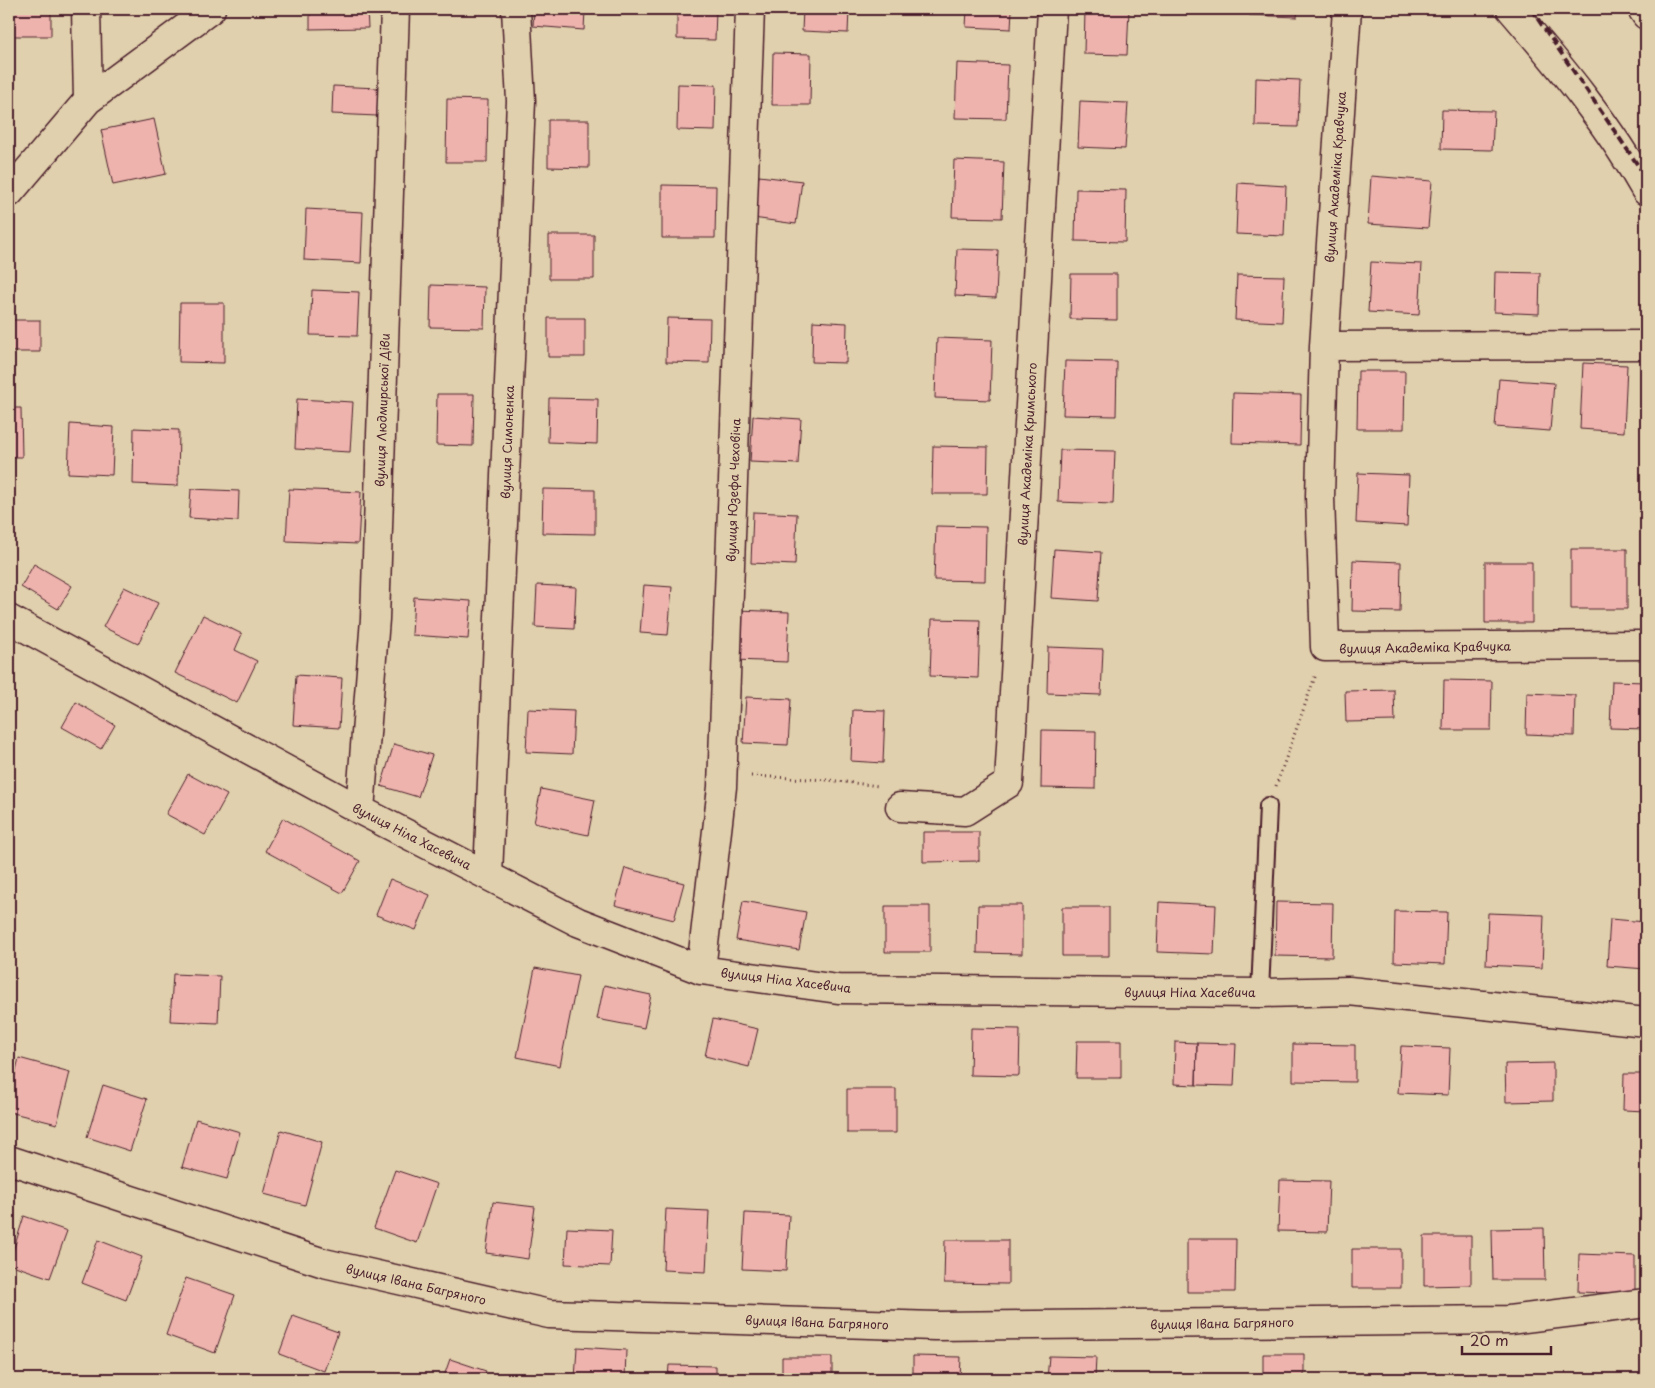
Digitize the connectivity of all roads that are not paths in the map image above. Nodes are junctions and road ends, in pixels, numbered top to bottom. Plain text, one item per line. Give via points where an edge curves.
1 (86, 9) edge
2 (211, 9) edge
3 (395, 9) edge
4 (516, 9) edge
5 (750, 9) edge
6 (1052, 9) edge
7 (1347, 9) edge
8 (1510, 9) edge
9 (1642, 9) edge
10 (1646, 15) edge
11 (88, 100) junction
12 (1646, 191) edge
13 (9, 193) edge
14 (1646, 345) edge
15 (1324, 346) junction
16 (9, 619) edge
17 (1646, 645) edge
18 (1268, 806) road end
19 (900, 807) road end
20 (360, 810) junction
21 (488, 875) junction
22 (701, 970) junction
23 (1260, 993) junction
24 (1646, 1022) edge
25 (9, 1160) edge
26 (1646, 1303) edge

1 - 11 street
2 - 11 street
3 - 20 street, вулиця Людмирської Діви via 375,619
4 - 21 street, вулиця Симоненка via 521,101
5 - 22 street, вулиця Юзефа Чеховіча via 723,775
6 - 19 street, вулиця Академіка Кримського via 1009,783 965,811
7 - 15 street, вулиця Академіка Кравчука
8 - 12 street via 1551,56 1625,153
9 - 10 street
11 - 13 street
14 - 15 street
15 - 17 street, вулиця Академіка Кравчука via 1320,497 1325,647
16 - 20 street, вулиця Ніла Хасевича
18 - 23 lane
20 - 21 street, вулиця Ніла Хасевича
21 - 22 street, вулиця Ніла Хасевича via 578,922
22 - 23 street, вулиця Ніла Хасевича via 838,989
23 - 24 street, вулиця Ніла Хасевича via 1349,991
25 - 26 street, вулиця Івана Багряного via 324,1263 550,1314 935,1326 1509,1320

